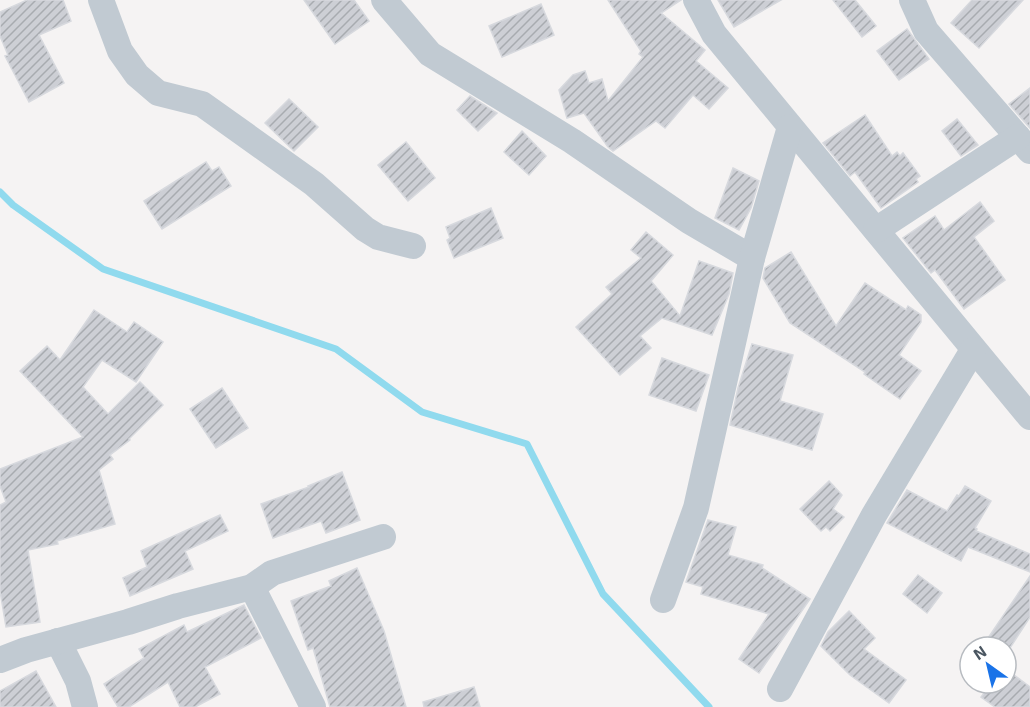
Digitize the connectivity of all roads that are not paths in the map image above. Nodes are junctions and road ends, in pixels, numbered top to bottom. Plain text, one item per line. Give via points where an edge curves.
1 (101, 0) edge
2 (384, 0) edge
3 (696, 0) edge
4 (912, 0) edge
5 (790, 127) junction
6 (1024, 144) edge
7 (876, 230) junction
8 (413, 246) dead end
9 (752, 258) junction
10 (974, 350) junction
11 (1030, 417) edge
12 (383, 537) dead end
13 (252, 587) junction
14 (663, 600) dead end
15 (58, 641) junction
16 (0, 660) edge
17 (780, 689) dead end
18 (85, 707) edge
19 (313, 707) edge

1 - 8 street via 120,51 137,75 158,93 202,104 314,184 365,229 378,237
2 - 9 street via 430,54
3 - 5 street via 714,34
4 - 6 street via 926,31
5 - 7 street
5 - 9 street
6 - 7 street
7 - 10 street
9 - 14 street via 696,508
10 - 11 street
10 - 17 street via 874,515
12 - 13 street via 272,573
13 - 15 street
13 - 19 street
15 - 16 street
15 - 18 street via 78,681

